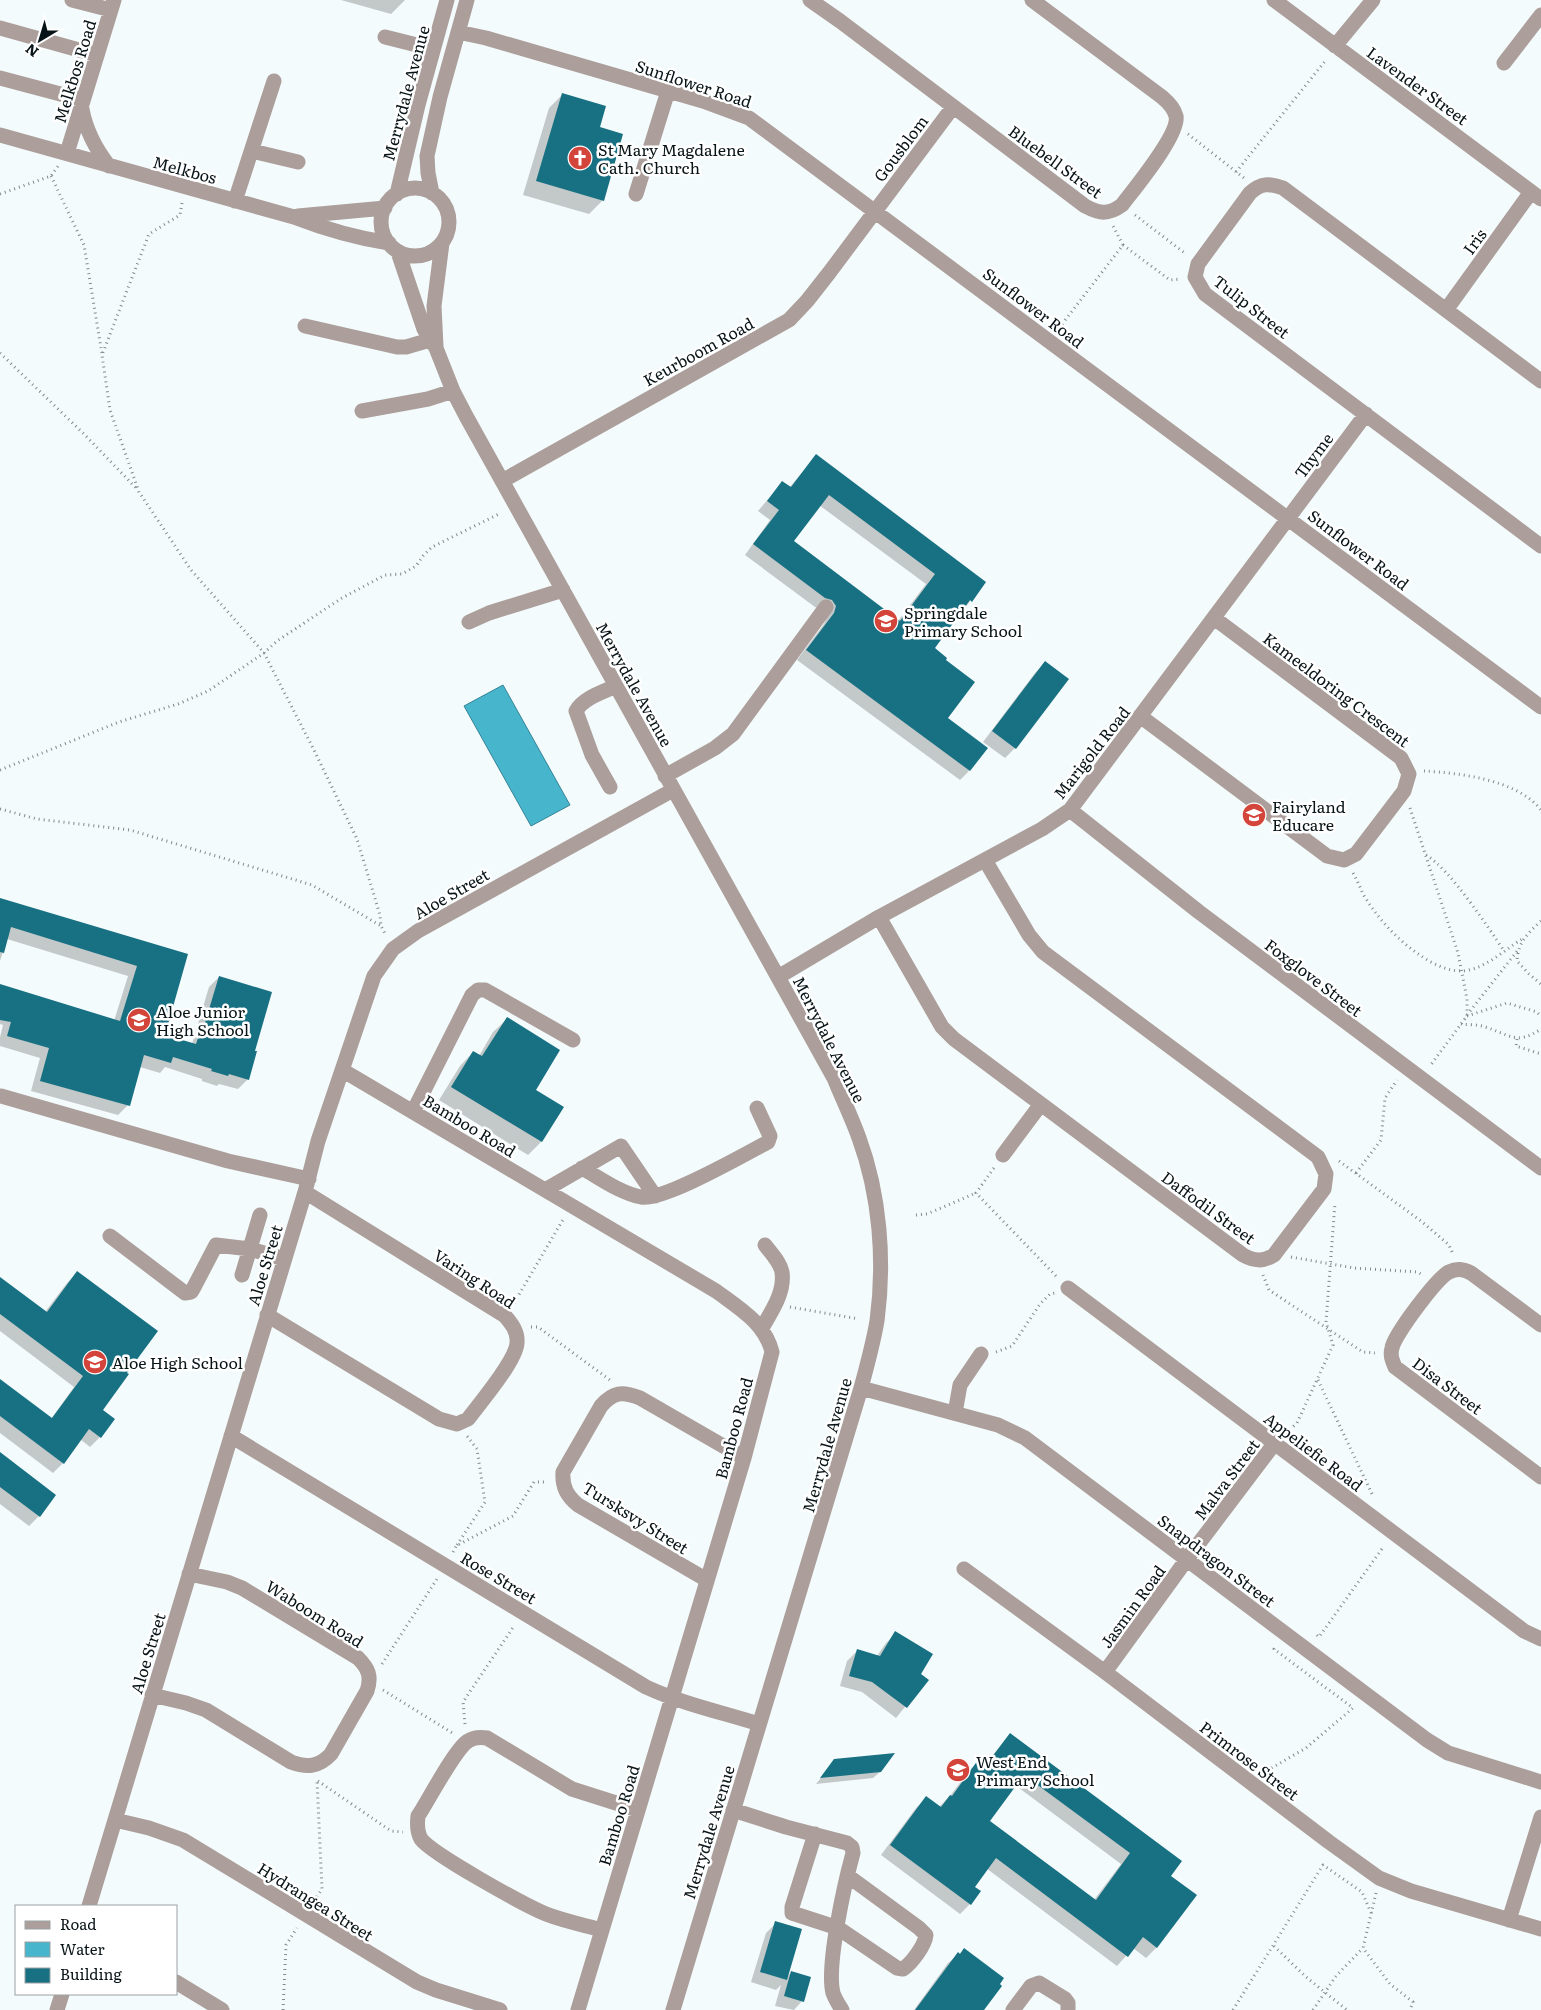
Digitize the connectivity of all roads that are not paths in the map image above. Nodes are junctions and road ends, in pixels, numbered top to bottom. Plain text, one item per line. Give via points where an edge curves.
1 (72, 0) edge
2 (447, 0) edge
3 (467, 0) edge
4 (810, 0) edge
5 (1032, 0) edge
6 (1274, 0) edge
7 (1373, 0) edge
8 (113, 5) edge
9 (1540, 18) edge
10 (0, 28) edge
11 (458, 32) junction
12 (386, 37) dead end
13 (1335, 46) junction
14 (433, 49) junction
15 (98, 55) junction
16 (1504, 63) dead end
17 (0, 78) edge
18 (274, 81) dead end
19 (668, 91) junction
20 (83, 102) junction
21 (953, 107) junction
22 (0, 136) edge
23 (252, 151) junction
24 (67, 153) junction
25 (298, 162) dead end
26 (109, 166) junction
27 (432, 193) junction
28 (397, 194) junction
29 (636, 194) dead end
30 (1536, 196) edge
31 (235, 201) junction
32 (384, 208) junction
33 (875, 211) junction
34 (294, 217) junction
35 (442, 243) junction
36 (393, 248) junction
37 (1446, 310) junction
38 (305, 326) dead end
39 (433, 344) junction
40 (1541, 381) edge
41 (453, 391) junction
42 (362, 411) dead end
43 (1366, 414) junction
44 (502, 481) junction
45 (1288, 518) junction
46 (1541, 546) edge
47 (562, 590) junction
48 (826, 607) dead end
49 (1214, 618) junction
50 (470, 622) dead end
51 (616, 686) junction
52 (1541, 707) edge
53 (1140, 716) junction
54 (666, 776) junction
55 (610, 786) dead end
56 (674, 790) junction
57 (1070, 810) junction
58 (986, 860) junction
59 (879, 917) junction
60 (778, 977) junction
61 (573, 1040) dead end
62 (342, 1070) junction
63 (0, 1096) edge
64 (1040, 1104) junction
65 (757, 1108) dead end
66 (413, 1112) junction
67 (1003, 1155) road end
68 (582, 1168) junction
69 (1541, 1168) edge
70 (307, 1186) junction
71 (544, 1190) junction
72 (655, 1196) junction
73 (260, 1215) dead end
74 (110, 1236) dead end
75 (765, 1245) dead end
76 (250, 1249) junction
77 (284, 1259) junction
78 (242, 1275) dead end
79 (1068, 1288) road end
80 (267, 1315) junction
81 (1541, 1325) edge
82 (762, 1328) junction
83 (981, 1354) road end
84 (862, 1388) junction
85 (954, 1413) junction
86 (230, 1436) junction
87 (1274, 1444) junction
88 (744, 1458) junction
89 (1541, 1477) edge
90 (1187, 1559) junction
91 (964, 1569) dead end
92 (189, 1574) junction
93 (707, 1580) junction
94 (1541, 1639) edge
95 (1105, 1672) junction
96 (152, 1695) junction
97 (672, 1698) junction
98 (759, 1724) junction
99 (1541, 1782) edge
100 (638, 1810) junction
101 (733, 1810) junction
102 (1541, 1817) edge
103 (114, 1820) junction
104 (815, 1834) junction
105 (848, 1876) junction
106 (89, 1905) edge
107 (1509, 1920) junction
108 (838, 1928) junction
109 (1541, 1929) edge
110 (602, 1930) junction
111 (178, 1983) edge
112 (62, 1995) edge
113 (57, 2010) edge
114 (222, 2010) edge
115 (500, 2010) edge
116 (578, 2010) edge
117 (673, 2010) edge
118 (842, 2010) edge
119 (1013, 2010) edge
120 (1068, 2010) edge

1 - 8 street
2 - 14 street, Merrydale Avenue
3 - 11 street
4 - 21 street, Bluebell Street
5 - 21 street, Bluebell Street via 1162,97 1176,116 1168,141 1122,205 1106,214 1085,206
6 - 13 street, Lavender Street
7 - 13 street
8 - 15 street, Melkbos Road
9 - 16 street
10 - 15 street
11 - 19 street, Sunflower Road
11 - 27 street via 427,156
12 - 14 street
13 - 30 street, Lavender Street
14 - 28 street, Merrydale Avenue
15 - 20 street, Melkbos Road
17 - 20 street
18 - 23 street
19 - 29 street
19 - 33 street, Sunflower Road via 749,118
20 - 24 street, Melkbos Road
20 - 26 street via 89,136
21 - 33 street, Gousblom
22 - 24 street, Melkbos
23 - 25 street
23 - 31 street
24 - 26 street, Melkbos
26 - 31 street, Melkbos
27 - 28 street via 414,188
27 - 35 street via 440,199 449,216
28 - 32 street
30 - 37 street, Iris
31 - 34 street, Melkbos
32 - 34 street, Melkbos
32 - 36 street via 382,226
33 - 44 street, Keurboom Road via 807,301 788,320
33 - 45 street, Sunflower Road
34 - 36 street, Melkbos
35 - 36 street via 426,255 415,256
35 - 39 street, Merrydale Avenue
36 - 39 street, Merrydale Avenue
37 - 40 street
37 - 43 street, Tulip Street via 1283,188 1264,184 1250,193 1196,270 1205,294
38 - 39 street via 397,347
39 - 41 street, Merrydale Avenue
41 - 42 street via 428,400
41 - 44 street, Merrydale Avenue
43 - 45 street, Thyme
43 - 46 street, Tulip Street
44 - 47 street, Merrydale Avenue
45 - 49 street, Marigold Road
45 - 52 street, Sunflower Road
47 - 50 street via 494,611
47 - 51 street, Merrydale Avenue
48 - 54 street via 734,734
49 - 53 street, Marigold Road
49 - 53 street, Kameeldoring Crescent via 1402,758 1409,774 1404,791 1356,854 1344,860 1327,856
51 - 54 street, Merrydale Avenue
51 - 55 street via 589,699 576,711 592,755
53 - 57 street, Marigold Road
54 - 56 street, Merrydale Avenue
56 - 60 street, Merrydale Avenue
56 - 62 street, Aloe Street via 418,931 393,949 374,976
57 - 58 street, Marigold Road
57 - 69 street, Foxglove Street via 1199,912
58 - 59 street, Marigold Road
58 - 64 street, Daffodil Street via 1029,935 1043,952 1318,1157 1326,1174 1324,1189 1281,1247 1268,1259 1259,1261 1243,1255
59 - 60 street, Marigold Road
59 - 64 street, Daffodil Street via 942,1027
60 - 84 street, Merrydale Avenue via 834,1078 859,1138 874,1195 880,1254 879,1298
61 - 66 street via 485,990 478,990 472,994
62 - 66 street, Bamboo Road
62 - 70 street, Aloe Street
63 - 70 street, Varing Road
64 - 67 street
65 - 72 street via 770,1136 768,1142
66 - 71 street, Bamboo Road
68 - 71 street
68 - 72 street via 630,1194 648,1198
68 - 72 street via 621,1146
70 - 77 street, Aloe Street
70 - 80 street, Varing Road via 509,1320 517,1345 513,1357 468,1419 457,1424 439,1419
71 - 82 street, Bamboo Road via 716,1292
73 - 76 street
74 - 76 street via 185,1293 193,1289 216,1245
75 - 82 street via 782,1272 778,1298
76 - 77 street
76 - 78 street
77 - 80 street, Aloe Street
79 - 87 street, Appeliefie Road
80 - 86 street, Aloe Street
81 - 89 street, Disa Street via 1471,1273 1458,1269 1437,1282 1395,1338 1391,1355 1395,1367
82 - 88 street, Bamboo Road via 772,1352
83 - 85 street via 960,1385
84 - 85 street, Snapdragon Street
84 - 98 street, Merrydale Avenue
85 - 90 street, Snapdragon Street via 998,1425 1025,1438
86 - 92 street, Aloe Street
86 - 97 street, Rose Street via 646,1687
87 - 90 street, Malva Street
87 - 94 street, Appeliefie Road via 1524,1631
88 - 93 street, Bamboo Road
88 - 93 street, Tursksvy Street via 627,1393 607,1398 600,1406 563,1472 566,1492 578,1505
90 - 95 street, Jasmin Road
90 - 99 street, Snapdragon Street via 1427,1740 1448,1753
91 - 95 street, Primrose Street
92 - 96 street, Aloe Street
92 - 96 street, Waboom Road via 242,1588 358,1658 370,1673 370,1682 331,1754 313,1766 291,1762 206,1710
93 - 97 street, Bamboo Road
95 - 107 street, Primrose Street via 1379,1878 1411,1891
96 - 103 street, Aloe Street
97 - 98 street, Rose Street
97 - 100 street, Bamboo Road
98 - 101 street, Merrydale Avenue
100 - 110 street, Bamboo Road
100 - 110 street via 572,1789 487,1738 480,1737 466,1742 418,1816 418,1833 428,1846 546,1914
101 - 104 street
101 - 117 street, Merrydale Avenue
102 - 107 street
103 - 106 street, Aloe Street
103 - 115 street, Hydrangea Street via 183,1840 417,1982
104 - 105 street via 852,1847
104 - 108 street via 791,1911
105 - 108 street
105 - 108 street via 919,1928 926,1939 908,1966 900,1969
107 - 109 street, Primrose Street
108 - 118 street via 833,1994
110 - 116 street, Bamboo Road
111 - 114 street
112 - 113 street
119 - 120 street via 1031,1986 1039,1983 1065,2000

